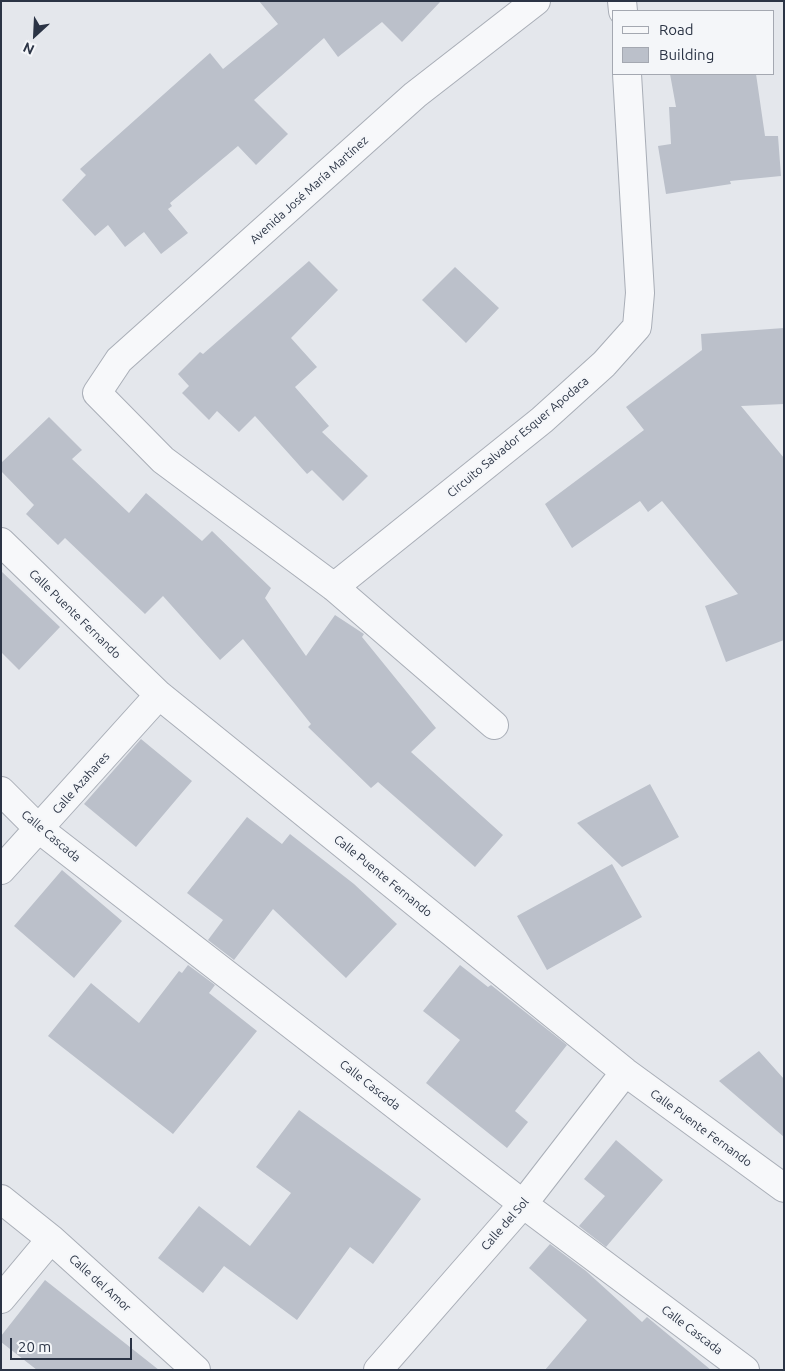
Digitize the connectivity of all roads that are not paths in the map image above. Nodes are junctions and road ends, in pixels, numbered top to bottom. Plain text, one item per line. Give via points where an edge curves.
1 (536, 1) edge
2 (626, 75) edge
3 (1, 542) edge
4 (334, 587) junction
5 (159, 695) junction
6 (494, 724) dead end
7 (1, 791) edge
8 (39, 829) junction
9 (1, 870) edge
10 (625, 1072) junction
11 (784, 1188) edge
12 (1, 1199) edge
13 (523, 1204) junction
14 (51, 1239) junction
15 (1, 1299) edge
16 (196, 1370) edge
17 (378, 1370) edge
18 (745, 1370) edge

1 - 4 street, Avenida José María Martínez via 415,96 118,360 97,393 163,460
2 - 4 street, Circuito Salvador Esquer Apodaca via 640,293 637,327 604,364 542,420
3 - 5 street, Calle Puente Fernando
4 - 6 street
5 - 8 street, Calle Azahares
5 - 10 street, Calle Puente Fernando
7 - 8 street, Calle Cascada
8 - 9 street, Calle Azahares
8 - 13 street, Calle Cascada
10 - 11 street, Calle Puente Fernando
10 - 13 street, Calle del Sol
12 - 14 street, Calle del Amor
13 - 17 street, Calle del Sol
13 - 18 street, Calle Cascada
14 - 15 street
14 - 16 street, Calle del Amor

